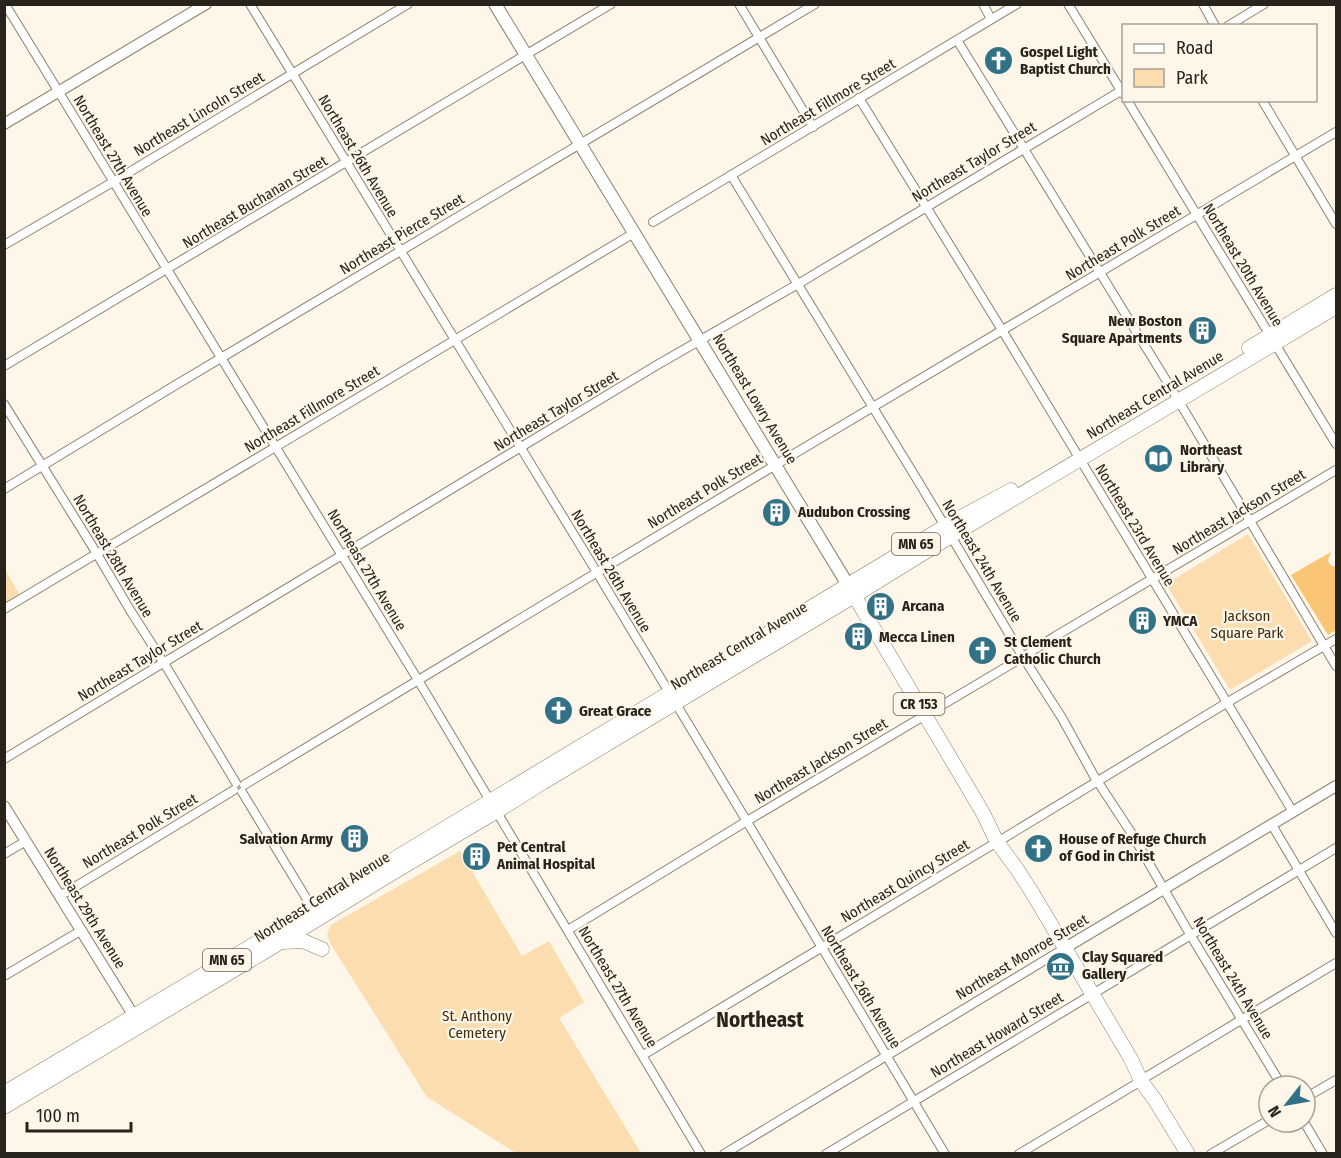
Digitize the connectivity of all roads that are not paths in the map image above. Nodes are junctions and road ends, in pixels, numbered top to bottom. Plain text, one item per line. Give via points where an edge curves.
1 (5, 4) edge
2 (206, 4) edge
3 (250, 4) edge
4 (408, 4) edge
5 (495, 4) edge
6 (611, 4) edge
7 (739, 4) edge
8 (815, 4) edge
9 (983, 4) edge
10 (1017, 4) edge
11 (1068, 4) edge
12 (1203, 4) edge
13 (1264, 4) edge
14 (992, 20) junction
15 (1214, 24) edge
16 (1231, 24) edge
17 (759, 38) junction
18 (957, 40) junction
19 (526, 55) junction
20 (292, 74) junction
21 (1122, 89) edge
22 (58, 92) junction
23 (1122, 92) edge
24 (860, 98) junction
25 (1128, 102) edge
26 (1263, 102) edge
27 (4, 124) edge
28 (813, 127) junction
29 (1336, 132) edge
30 (581, 144) junction
31 (1023, 149) junction
32 (1295, 156) junction
33 (346, 163) junction
34 (731, 175) junction
35 (113, 182) junction
36 (926, 206) junction
37 (1197, 214) junction
38 (653, 222) dead end
39 (1336, 224) edge
40 (634, 233) junction
41 (4, 245) edge
42 (400, 251) junction
43 (167, 270) junction
44 (1099, 273) junction
45 (798, 284) junction
46 (1336, 295) edge
47 (1336, 307) edge
48 (1002, 331) junction
49 (1273, 339) junction
50 (454, 341) junction
51 (700, 341) junction
52 (222, 358) junction
53 (4, 366) edge
54 (1176, 397) junction
55 (4, 404) edge
56 (873, 408) junction
57 (1336, 444) edge
58 (276, 447) junction
59 (521, 447) junction
60 (1077, 456) junction
61 (775, 465) junction
62 (42, 466) junction
63 (1336, 470) edge
64 (4, 489) edge
65 (1250, 521) junction
66 (948, 531) junction
67 (97, 554) junction
68 (342, 555) junction
69 (597, 572) junction
70 (1152, 580) junction
71 (851, 591) junction
72 (4, 609) edge
73 (1336, 639) edge
74 (1325, 646) junction
75 (1023, 657) junction
76 (164, 663) junction
77 (1336, 666) edge
78 (418, 680) junction
79 (672, 698) junction
80 (1227, 703) junction
81 (925, 715) junction
82 (4, 759) edge
83 (1098, 781) junction
84 (1336, 786) edge
85 (239, 788) junction
86 (4, 806) edge
87 (494, 806) junction
88 (1293, 812) junction
89 (747, 821) junction
90 (1272, 825) junction
91 (1000, 840) junction
92 (26, 841) junction
93 (1336, 848) edge
94 (4, 854) edge
95 (1298, 871) junction
96 (1165, 889) junction
97 (60, 896) junction
98 (311, 909) junction
99 (82, 930) junction
100 (568, 930) junction
101 (1336, 933) edge
102 (1191, 936) junction
103 (822, 948) junction
104 (1065, 948) junction
105 (322, 949) dead end
106 (266, 951) junction
107 (1336, 963) edge
108 (4, 976) edge
109 (1093, 994) junction
110 (1242, 1020) junction
111 (137, 1021) junction
112 (643, 1055) junction
113 (887, 1056) junction
114 (1275, 1074) edge
115 (1143, 1079) junction
116 (1336, 1080) edge
117 (1317, 1091) edge
118 (4, 1094) edge
119 (914, 1101) junction
120 (4, 1107) edge
121 (1257, 1127) edge
122 (1311, 1134) edge
123 (701, 1154) edge
124 (724, 1154) edge
125 (826, 1154) edge
126 (945, 1154) edge
127 (1019, 1154) edge
128 (1188, 1154) edge
129 (1211, 1154) edge
130 (1323, 1154) edge

1 - 22 street, Northeast 27th Avenue
2 - 22 street
3 - 20 street, Northeast 26th Avenue
4 - 20 street, Northeast Lincoln Street
5 - 19 main road, Northeast Lowry Avenue / CR 153
6 - 19 street, Northeast Buchanan Street
7 - 17 street
8 - 17 street, Northeast Pierce Street
9 - 14 street
10 - 14 street, Northeast Fillmore Street
11 - 21 street
12 - 15 street
13 - 16 street
14 - 18 street, Northeast Fillmore Street
17 - 28 street
17 - 30 street, Northeast Pierce Street
18 - 24 street, Northeast Fillmore Street
18 - 31 street
19 - 30 main road, Northeast Lowry Avenue / CR 153
19 - 33 street, Northeast Buchanan Street
20 - 33 street, Northeast 26th Avenue
20 - 35 street, Northeast Lincoln Street
22 - 27 street
22 - 35 street, Northeast 27th Avenue
23 - 31 street, Northeast Taylor Street
24 - 28 street, Northeast Fillmore Street
24 - 36 street, Northeast 23rd Avenue
25 - 37 street, Northeast 20th Avenue
26 - 32 street
28 - 34 street, Northeast Fillmore Street
29 - 32 street, Northeast Polk Street
30 - 40 main road, Northeast Lowry Avenue / CR 153
30 - 42 street, Northeast Pierce Street
31 - 36 street, Northeast Taylor Street
31 - 44 street
32 - 37 street, Northeast Polk Street
32 - 39 street
33 - 42 street, Northeast 26th Avenue
33 - 43 street, Northeast Buchanan Street
34 - 38 street, Northeast Fillmore Street
34 - 45 street, Northeast 24th Avenue
35 - 41 street, Northeast Lincoln Street
35 - 43 street, Northeast 27th Avenue
36 - 45 street, Northeast Taylor Street
36 - 48 street, Northeast 23rd Avenue
37 - 44 street, Northeast Polk Street
37 - 49 street, Northeast 20th Avenue
40 - 50 street, Northeast Fillmore Street
40 - 51 main road, Northeast Lowry Avenue / CR 153
42 - 50 street, Northeast 26th Avenue
42 - 52 street, Northeast Pierce Street
43 - 52 street, Northeast 27th Avenue
43 - 53 street, Northeast Buchanan Street
44 - 48 street, Northeast Polk Street
44 - 54 street
45 - 51 street, Northeast Taylor Street
45 - 56 street, Northeast 24th Avenue
46 - 49 main road, Northeast Central Avenue / MN 65
47 - 49 main road, Northeast Central Avenue / MN 65
48 - 56 street, Northeast Polk Street
48 - 60 street, Northeast 23rd Avenue
49 - 54 main road, Northeast Central Avenue / MN 65
49 - 57 street, Northeast 20th Avenue
50 - 58 street, Northeast Fillmore Street
50 - 59 street, Northeast 26th Avenue
51 - 59 street, Northeast Taylor Street
51 - 61 main road, Northeast Lowry Avenue / CR 153
52 - 58 street, Northeast 27th Avenue
52 - 62 street, Northeast Pierce Street
54 - 60 main road, Northeast Central Avenue / MN 65
54 - 65 street
55 - 62 street, Northeast 28th Avenue
56 - 61 street, Northeast Polk Street
56 - 66 street, Northeast 24th Avenue
58 - 67 street, Northeast Fillmore Street
58 - 68 street, Northeast 27th Avenue
59 - 68 street, Northeast Taylor Street
59 - 69 street, Northeast 26th Avenue
60 - 66 main road, Northeast Central Avenue / MN 65
60 - 70 street, Northeast 23rd Avenue
61 - 69 street, Northeast Polk Street
61 - 71 main road, Northeast Lowry Avenue / CR 153
62 - 64 street, Northeast Pierce Street
62 - 67 street, Northeast 28th Avenue
63 - 65 street, Northeast Jackson Street
65 - 70 street, Northeast Jackson Street
65 - 74 street
66 - 71 main road, Northeast Central Avenue / MN 65
66 - 75 street, Northeast 24th Avenue
67 - 72 street, Northeast Fillmore Street
67 - 76 street, Northeast 28th Avenue
68 - 76 street, Northeast Taylor Street
68 - 78 street, Northeast 27th Avenue
69 - 78 street, Northeast Polk Street
69 - 79 street, Northeast 26th Avenue
70 - 75 street, Northeast Jackson Street
70 - 80 street, Northeast 23rd Avenue
71 - 79 main road, Northeast Central Avenue / MN 65
71 - 81 main road, Northeast Lowry Avenue / CR 153
73 - 74 street, Northeast Quincy Street
74 - 77 street
74 - 80 street, Northeast Quincy Street
75 - 81 street, Northeast Jackson Street
75 - 83 street, Northeast 24th Avenue
76 - 82 street, Northeast Taylor Street
76 - 85 street, Northeast 28th Avenue
78 - 85 street, Northeast Polk Street
78 - 87 street, Northeast 27th Avenue
79 - 87 main road, Northeast Central Avenue / MN 65 via 542,783
79 - 89 street, Northeast 26th Avenue
80 - 83 street, Northeast Quincy Street
80 - 88 street, Northeast 23rd Avenue
81 - 89 street, Northeast Jackson Street
81 - 91 main road, Northeast Lowry Avenue / CR 153
83 - 91 street, Northeast Quincy Street
83 - 96 street, Northeast 24th Avenue
84 - 88 street, Northeast Monroe Street
85 - 97 street, Northeast Polk Street
85 - 98 street, Northeast 28th Avenue
86 - 92 street, Northeast 29th Avenue
87 - 98 main road, Northeast Central Avenue / MN 65
87 - 100 street, Northeast 27th Avenue
87 - 106 main road, Northeast Central Avenue / MN 65
88 - 90 street, Northeast Monroe Street
89 - 100 street, Northeast Jackson Street
89 - 103 street, Northeast 26th Avenue
90 - 95 street
90 - 96 street, Northeast Monroe Street
91 - 103 street, Northeast Quincy Street
91 - 104 main road, Northeast Lowry Avenue / CR 153
92 - 94 street
92 - 97 street, Northeast 29th Avenue
93 - 95 street, Northeast Howard Street
95 - 101 street
95 - 102 street, Northeast Howard Street
96 - 102 street, Northeast 24th Avenue
96 - 104 street, Northeast Monroe Street
97 - 99 street, Northeast 29th Avenue
98 - 111 main road, Northeast Central Avenue / MN 65
99 - 108 street
99 - 111 street, Northeast 29th Avenue
100 - 112 street, Northeast 27th Avenue
102 - 109 street, Northeast Howard Street
102 - 110 street, Northeast 24th Avenue
103 - 112 street, Northeast Quincy Street
103 - 113 street, Northeast 26th Avenue
104 - 109 main road, Northeast Lowry Avenue / CR 153
104 - 113 street, Northeast Monroe Street
105 - 106 main road via 303,940 284,942
106 - 111 main road, Northeast Central Avenue / MN 65
107 - 110 street
109 - 115 main road, Northeast Lowry Avenue / CR 153
109 - 119 street, Northeast Howard Street
110 - 114 street, Northeast 24th Avenue
110 - 115 street
111 - 118 main road, Northeast Central Avenue / MN 65
111 - 120 main road, Northeast Central Avenue / MN 65
112 - 123 street, Northeast 27th Avenue
113 - 119 street, Northeast 26th Avenue
113 - 124 street, Northeast Monroe Street
115 - 127 street
115 - 128 main road, Northeast Lowry Avenue / CR 153
116 - 117 street
119 - 125 street, Northeast Howard Street
119 - 126 street, Northeast 26th Avenue
121 - 129 street
122 - 130 street

